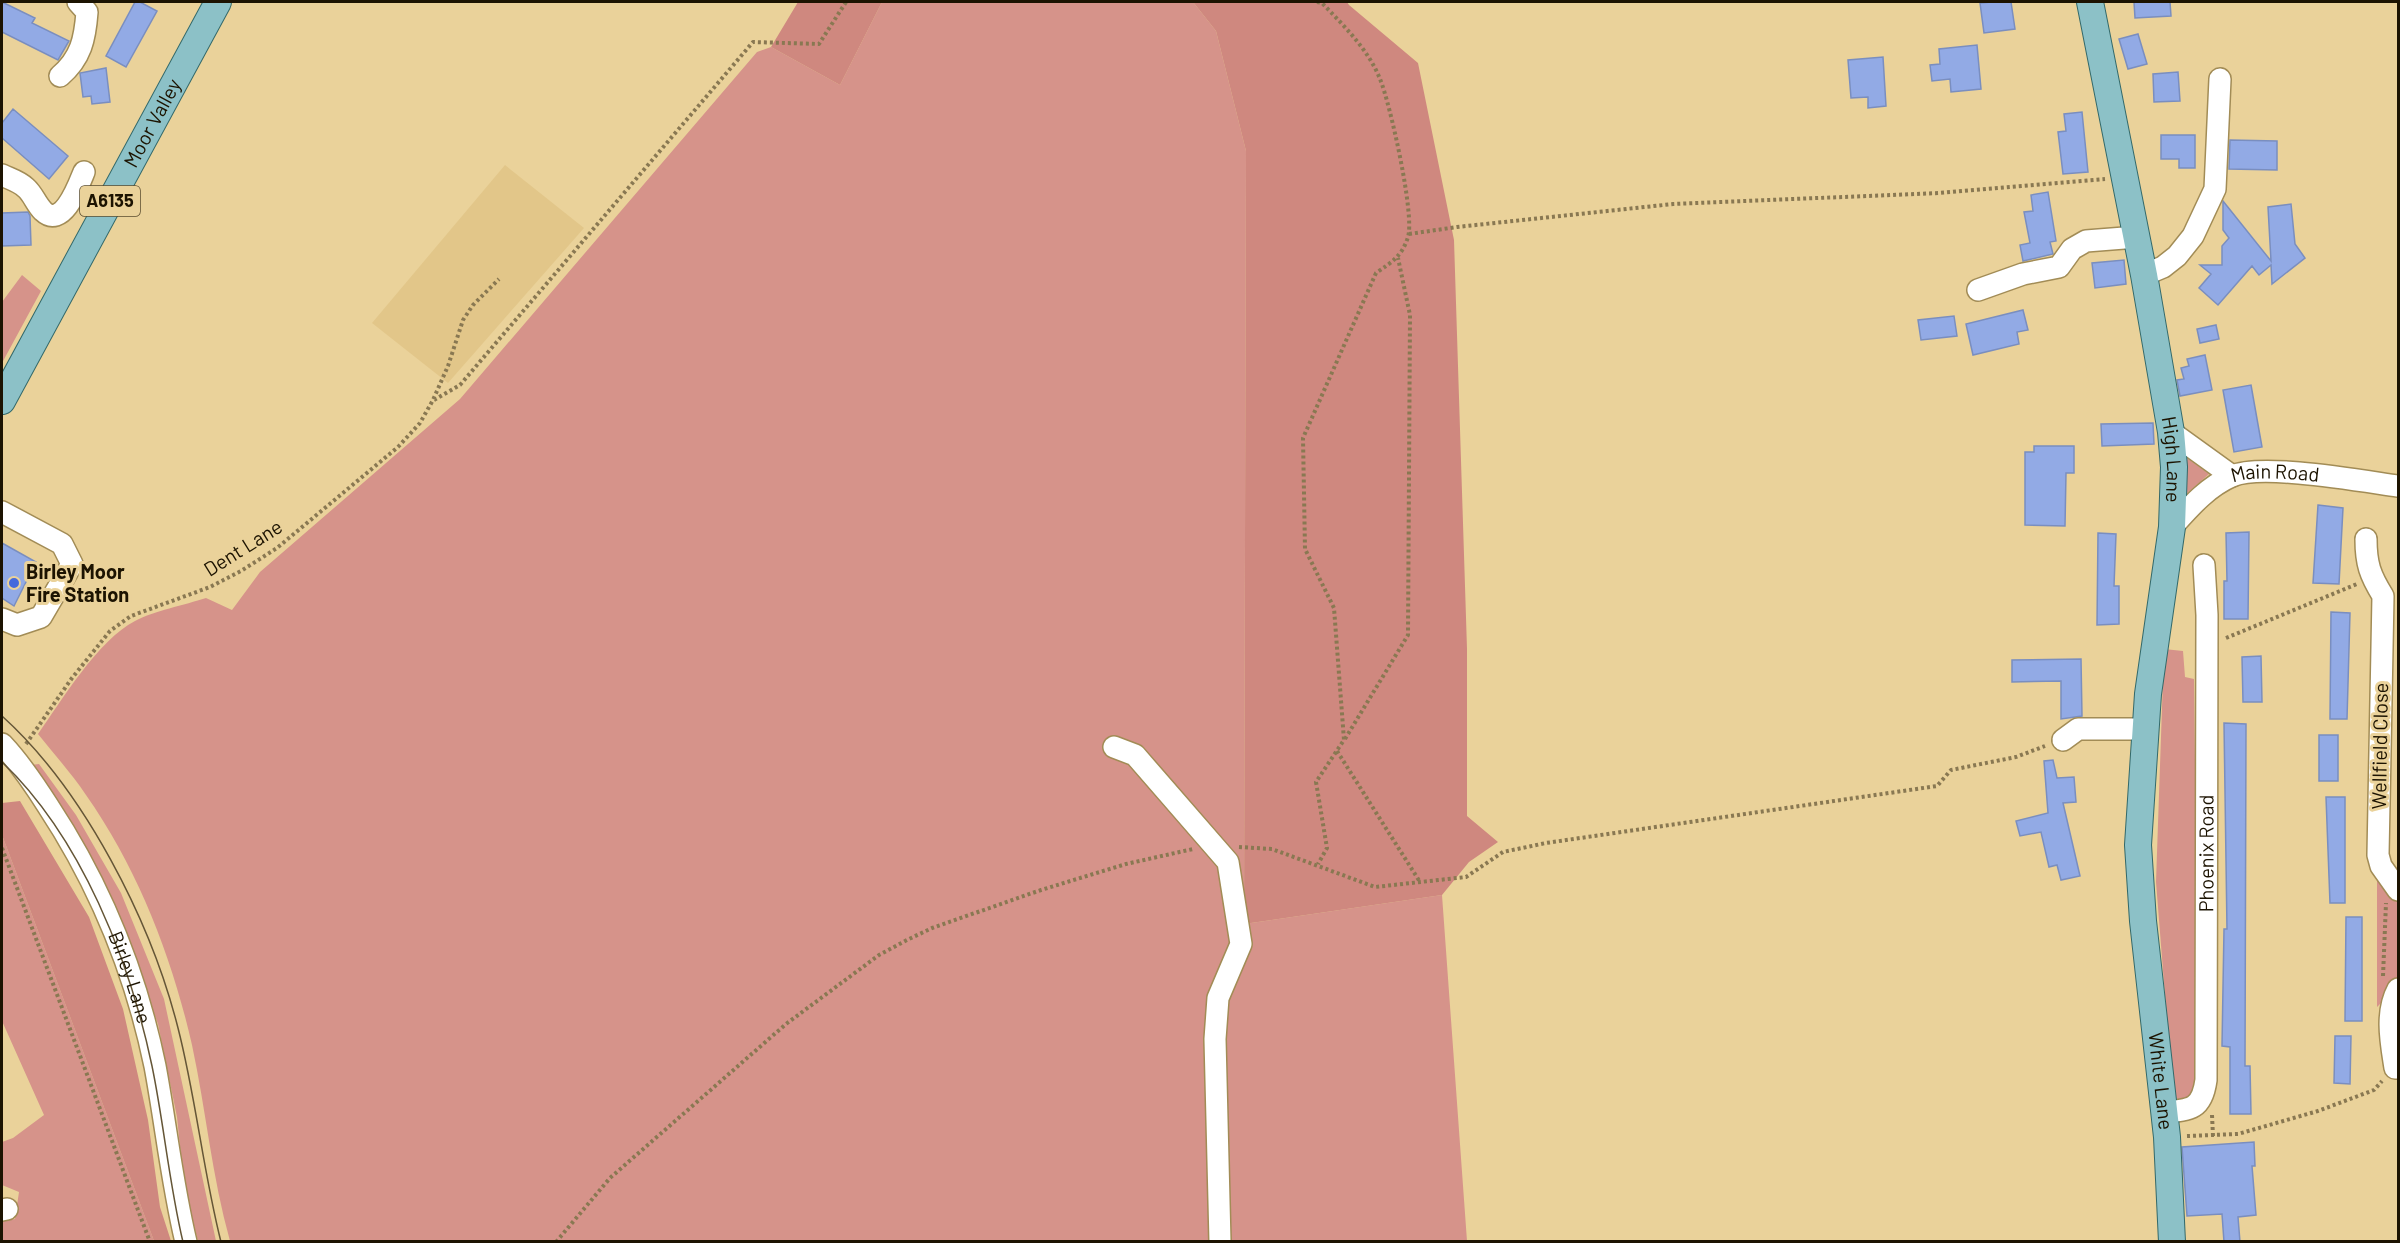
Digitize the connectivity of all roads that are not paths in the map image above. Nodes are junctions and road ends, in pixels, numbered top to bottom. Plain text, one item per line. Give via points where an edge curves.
1 (78, 2) edge
2 (218, 2) edge
3 (2090, 2) edge
4 (60, 76) dead end
5 (2220, 79) dead end
6 (84, 172) dead end
7 (2, 175) edge
8 (2137, 237) junction
9 (2144, 275) junction
10 (1978, 290) dead end
11 (2, 401) edge
12 (2171, 432) junction
13 (2232, 476) junction
14 (2398, 486) edge
15 (2, 512) edge
16 (2172, 527) junction
17 (2366, 539) dead end
18 (2204, 565) dead end
19 (2, 619) edge
20 (2146, 729) junction
21 (2063, 740) road end
22 (1114, 747) dead end
23 (8, 750) edge
24 (2392, 882) edge
25 (2142, 921) joint
26 (2391, 983) edge
27 (2397, 1068) edge
28 (2166, 1125) junction
29 (186, 1242) edge
30 (1220, 1242) edge
31 (2172, 1242) edge

1 - 4 street via 87,12 82,48
2 - 11 main road, Moor Valley / A6135
3 - 8 main road, High Lane
5 - 9 street via 2215,189 2193,236 2177,256
6 - 7 street via 71,204 50,214 44,212 28,189
8 - 9 main road, High Lane
8 - 10 street via 2086,241 2072,249 2059,267 2023,274
9 - 12 main road, High Lane
12 - 13 street
12 - 16 main road, High Lane
13 - 14 street, Main Road via 2274,471
13 - 16 street, Main Road via 2206,491
15 - 19 street via 62,544 72,564 41,617 17,625
16 - 20 main road, High Lane
17 - 24 street, Wellfield Close via 2366,561 2383,596 2378,855
18 - 28 street, Phoenix Road via 2206,1080 2198,1104
20 - 21 street via 2078,729
20 - 25 main road, High Lane via 2138,845
22 - 30 street via 1135,755 1228,862 1241,944 1218,998 1215,1039
23 - 29 street, Birley Lane via 58,821 113,926 155,1065
25 - 28 main road, White Lane
26 - 27 street via 2394,996 2390,1018
28 - 31 main road, White Lane

